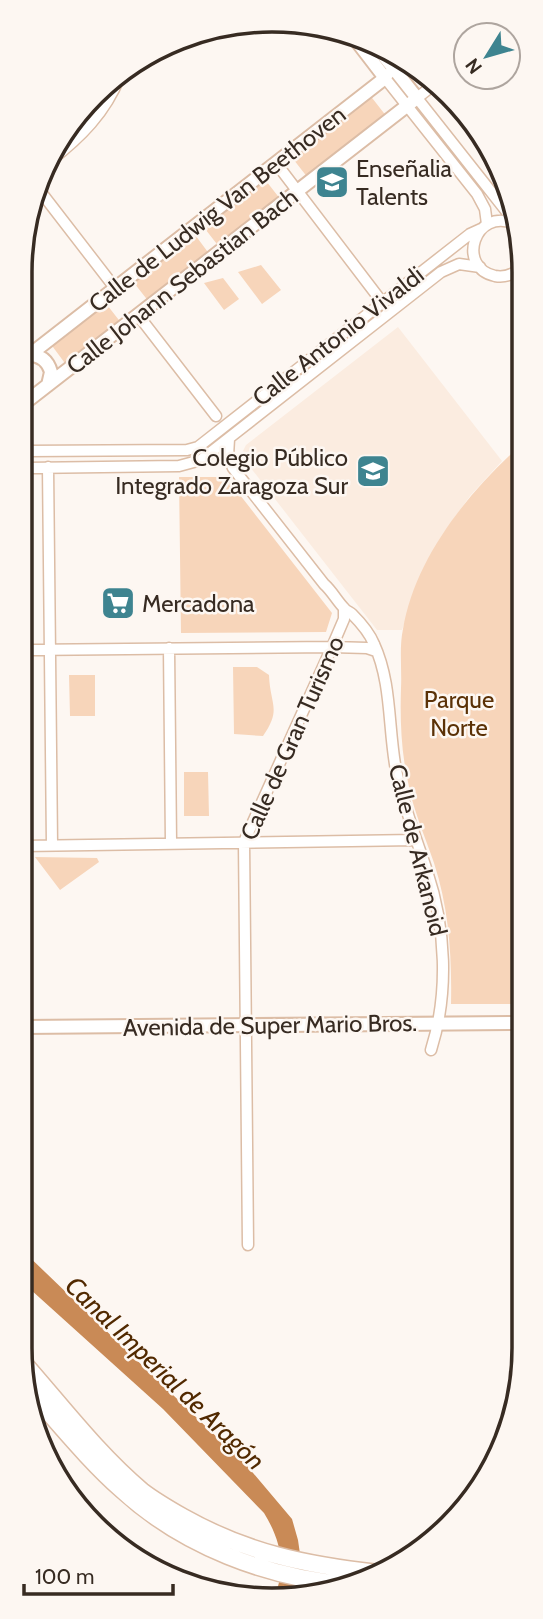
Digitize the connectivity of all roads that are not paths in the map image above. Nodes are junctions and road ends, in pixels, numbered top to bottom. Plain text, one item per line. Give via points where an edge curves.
1 (370, 53) edge
2 (382, 59) edge
3 (396, 67) edge
4 (390, 74) junction
5 (428, 90) edge
6 (112, 92) edge
7 (413, 102) junction
8 (65, 149) edge
9 (276, 163) junction
10 (298, 191) junction
11 (44, 196) edge
12 (499, 202) joint
13 (502, 206) edge
14 (505, 221) edge
15 (484, 227) junction
16 (480, 267) junction
17 (512, 274) edge
18 (115, 288) junction
19 (382, 302) junction
20 (138, 315) junction
21 (32, 353) edge
22 (32, 356) edge
23 (47, 385) junction
24 (32, 397) edge
25 (216, 416) dead end
26 (229, 439) junction
27 (32, 451) edge
28 (48, 467) junction
29 (32, 468) edge
30 (344, 609) junction
31 (332, 647) junction
32 (169, 648) junction
33 (32, 650) edge
34 (49, 650) junction
35 (376, 651) junction
36 (415, 840) junction
37 (244, 842) junction
38 (171, 843) junction
39 (52, 845) junction
40 (32, 846) edge
41 (438, 1023) junction
42 (512, 1023) edge
43 (246, 1025) junction
44 (32, 1027) edge
45 (431, 1050) dead end
46 (248, 1245) dead end
47 (34, 1374) edge
48 (37, 1400) edge
49 (233, 1550) junction
50 (359, 1571) edge
51 (323, 1581) edge

1 - 4 street
2 - 4 street
3 - 4 street, Calle de Ludwig Van Beethoven
4 - 7 street
4 - 9 street, Calle de Ludwig Van Beethoven
5 - 7 street, Calle Johann Sebastian Bach
6 - 8 street via 99,117
7 - 10 street, Calle Johann Sebastian Bach
7 - 12 street
7 - 15 street via 482,201
9 - 10 street
9 - 18 street, Calle de Ludwig Van Beethoven
10 - 19 street
10 - 20 street, Calle Johann Sebastian Bach
11 - 18 street
12 - 13 street
14 - 15 street
15 - 16 street via 473,248
15 - 19 street, Calle Antonio Vivaldi
16 - 17 street via 492,275
16 - 26 street via 459,264 441,272
18 - 21 street, Calle de Ludwig Van Beethoven
19 - 27 street, Calle Antonio Vivaldi via 198,447
20 - 23 street, Calle Johann Sebastian Bach
20 - 25 street
22 - 23 street via 47,363 51,372
23 - 24 street, Calle Johann Sebastian Bach
26 - 28 street via 187,465
26 - 30 street via 233,468
28 - 29 street
28 - 34 street
30 - 31 street, Calle de Gran Turismo
30 - 35 street, Calle de Arkanoid
31 - 32 street
31 - 35 street
31 - 37 street, Calle de Gran Turismo
32 - 34 street
32 - 38 street
33 - 34 street
34 - 39 street
35 - 36 street, Calle de Arkanoid via 386,680 396,772
36 - 37 street
36 - 41 street, Calle de Arkanoid via 431,885 442,940
37 - 38 street
37 - 43 street, Calle de Gran Turismo
38 - 39 street
39 - 40 street
41 - 42 street, Avenida de Super Mario Bros.
41 - 43 street, Avenida de Super Mario Bros.
41 - 45 street, Calle de Arkanoid
43 - 44 street, Avenida de Super Mario Bros.
43 - 46 street, Calle de Gran Turismo
47 - 49 highway via 144,1493
48 - 49 highway via 94,1463 155,1516 190,1539
49 - 50 highway
49 - 51 highway via 264,1569

